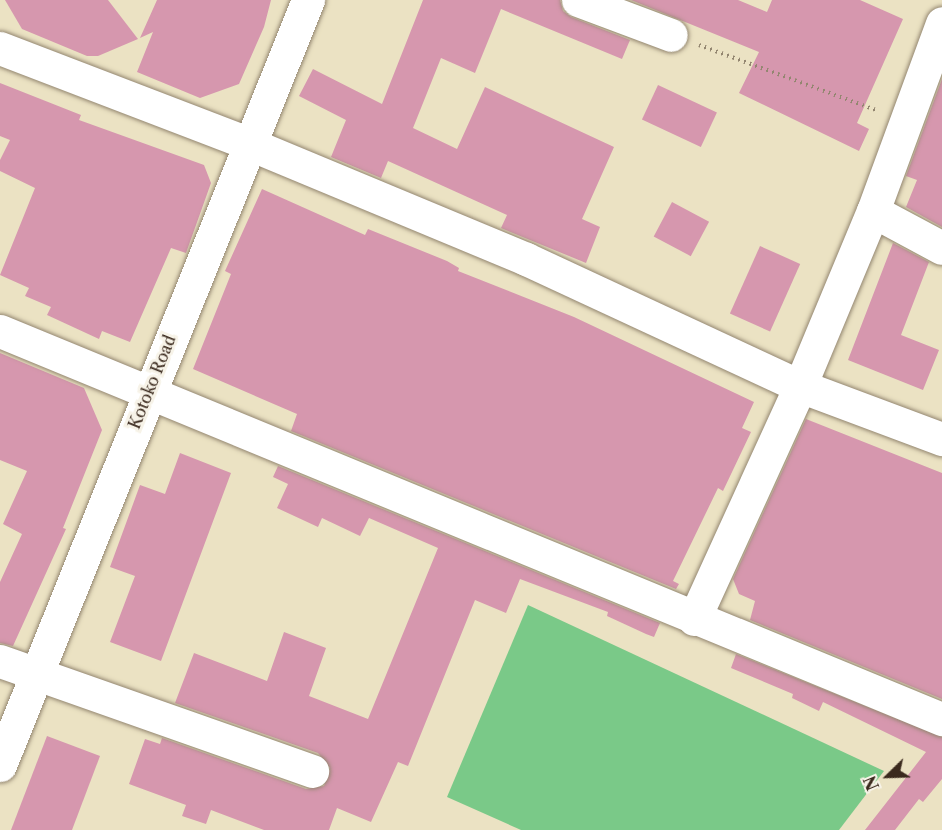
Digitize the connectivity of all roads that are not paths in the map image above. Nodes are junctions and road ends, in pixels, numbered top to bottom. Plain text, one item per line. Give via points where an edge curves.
1 (308, 0) edge
2 (578, 0) edge
3 (942, 23) edge
4 (671, 34) road end
5 (0, 48) edge
6 (250, 144) junction
7 (873, 211) junction
8 (942, 248) edge
9 (0, 332) edge
10 (800, 386) junction
11 (148, 393) junction
12 (942, 439) edge
13 (693, 619) junction
14 (0, 661) edge
15 (36, 673) junction
16 (942, 719) edge
17 (0, 765) edge
18 (312, 771) dead end

1 - 6 street, Kotoko Road
2 - 4 street
3 - 7 street
5 - 6 street
6 - 10 street via 526,259
6 - 11 street, Kotoko Road
7 - 8 street
7 - 10 street
9 - 11 street
10 - 12 street
10 - 13 street
11 - 13 street
11 - 15 street, Kotoko Road
13 - 16 street
14 - 15 street
15 - 17 street, Kotoko Road
15 - 18 street

